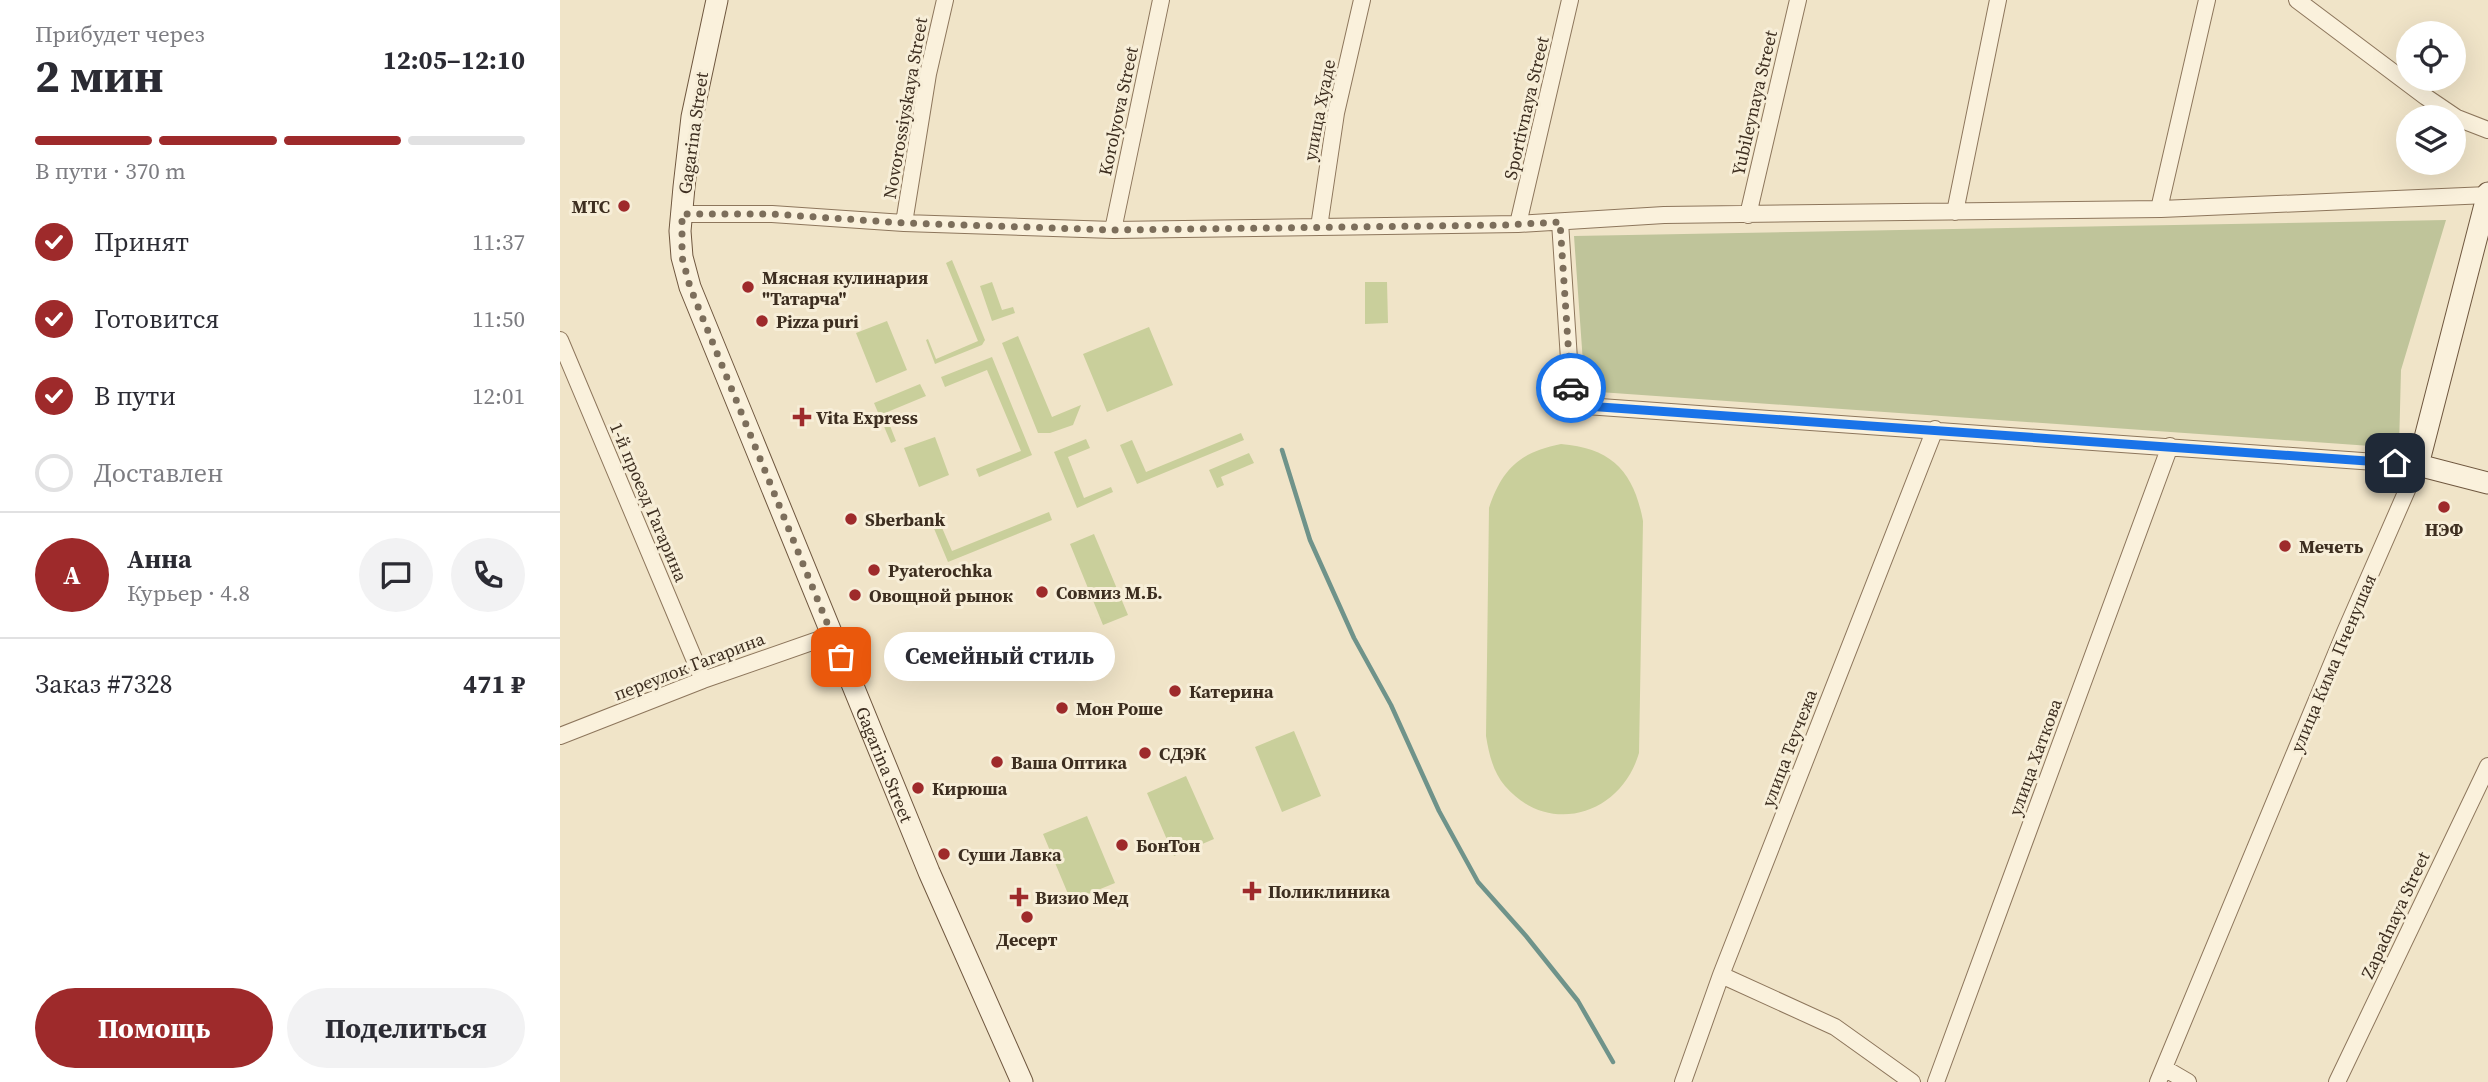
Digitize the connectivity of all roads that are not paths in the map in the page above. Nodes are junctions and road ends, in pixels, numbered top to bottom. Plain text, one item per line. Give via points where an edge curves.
1 (717, 0) edge
2 (945, 0) edge
3 (1161, 0) edge
4 (1362, 0) edge
5 (1570, 0) edge
6 (1798, 0) edge
7 (1998, 0) edge
8 (2207, 0) edge
9 (2297, 0) edge
10 (2488, 130) edge
11 (2488, 194) edge
12 (2159, 209) junction
13 (1955, 212) junction
14 (682, 214) junction
15 (1748, 215) junction
16 (1560, 222) junction
17 (904, 223) junction
18 (1518, 224) junction
19 (1319, 227) junction
20 (1113, 230) junction
21 (560, 340) edge
22 (1935, 429) junction
23 (2170, 446) junction
24 (2418, 465) junction
25 (2488, 483) edge
26 (832, 635) junction
27 (703, 680) junction
28 (560, 737) edge
29 (2488, 765) edge
30 (1721, 975) junction
31 (2161, 1075) edge
32 (1022, 1082) edge
33 (1683, 1082) edge
34 (1912, 1082) edge
35 (1936, 1082) edge
36 (2188, 1082) edge
37 (2337, 1082) edge

1 - 14 street, Gagarina Street via 692,117
2 - 17 street, Novorossiyskaya Street
3 - 20 street, Korolyova Street
4 - 19 street, улица Хуаде via 1336,113
5 - 18 street, Sportivnaya Street
6 - 15 street, Yubileynaya Street
7 - 13 street
8 - 12 street
9 - 10 street via 2436,104
11 - 12 street
11 - 24 street, улица Кима Пченушая
12 - 13 street
13 - 15 street
14 - 17 street via 772,214
14 - 26 street, Gagarina Street via 682,257 690,287
15 - 16 street
16 - 18 street
16 - 22 street via 1572,405
17 - 20 street
18 - 19 street
19 - 20 street
21 - 27 street, 1-й проезд Гагарина
22 - 23 street
22 - 30 street, улица Теучежа
23 - 24 street
23 - 35 street, улица Хаткова
24 - 25 street
24 - 31 street, улица Кима Пченушая
26 - 27 street, переулок Гагарина
26 - 32 street, Gagarina Street
27 - 28 street, переулок Гагарина
29 - 37 street, Zapadnaya Street
30 - 33 street, улица Теучежа
30 - 34 street via 1835,1027
31 - 36 street

